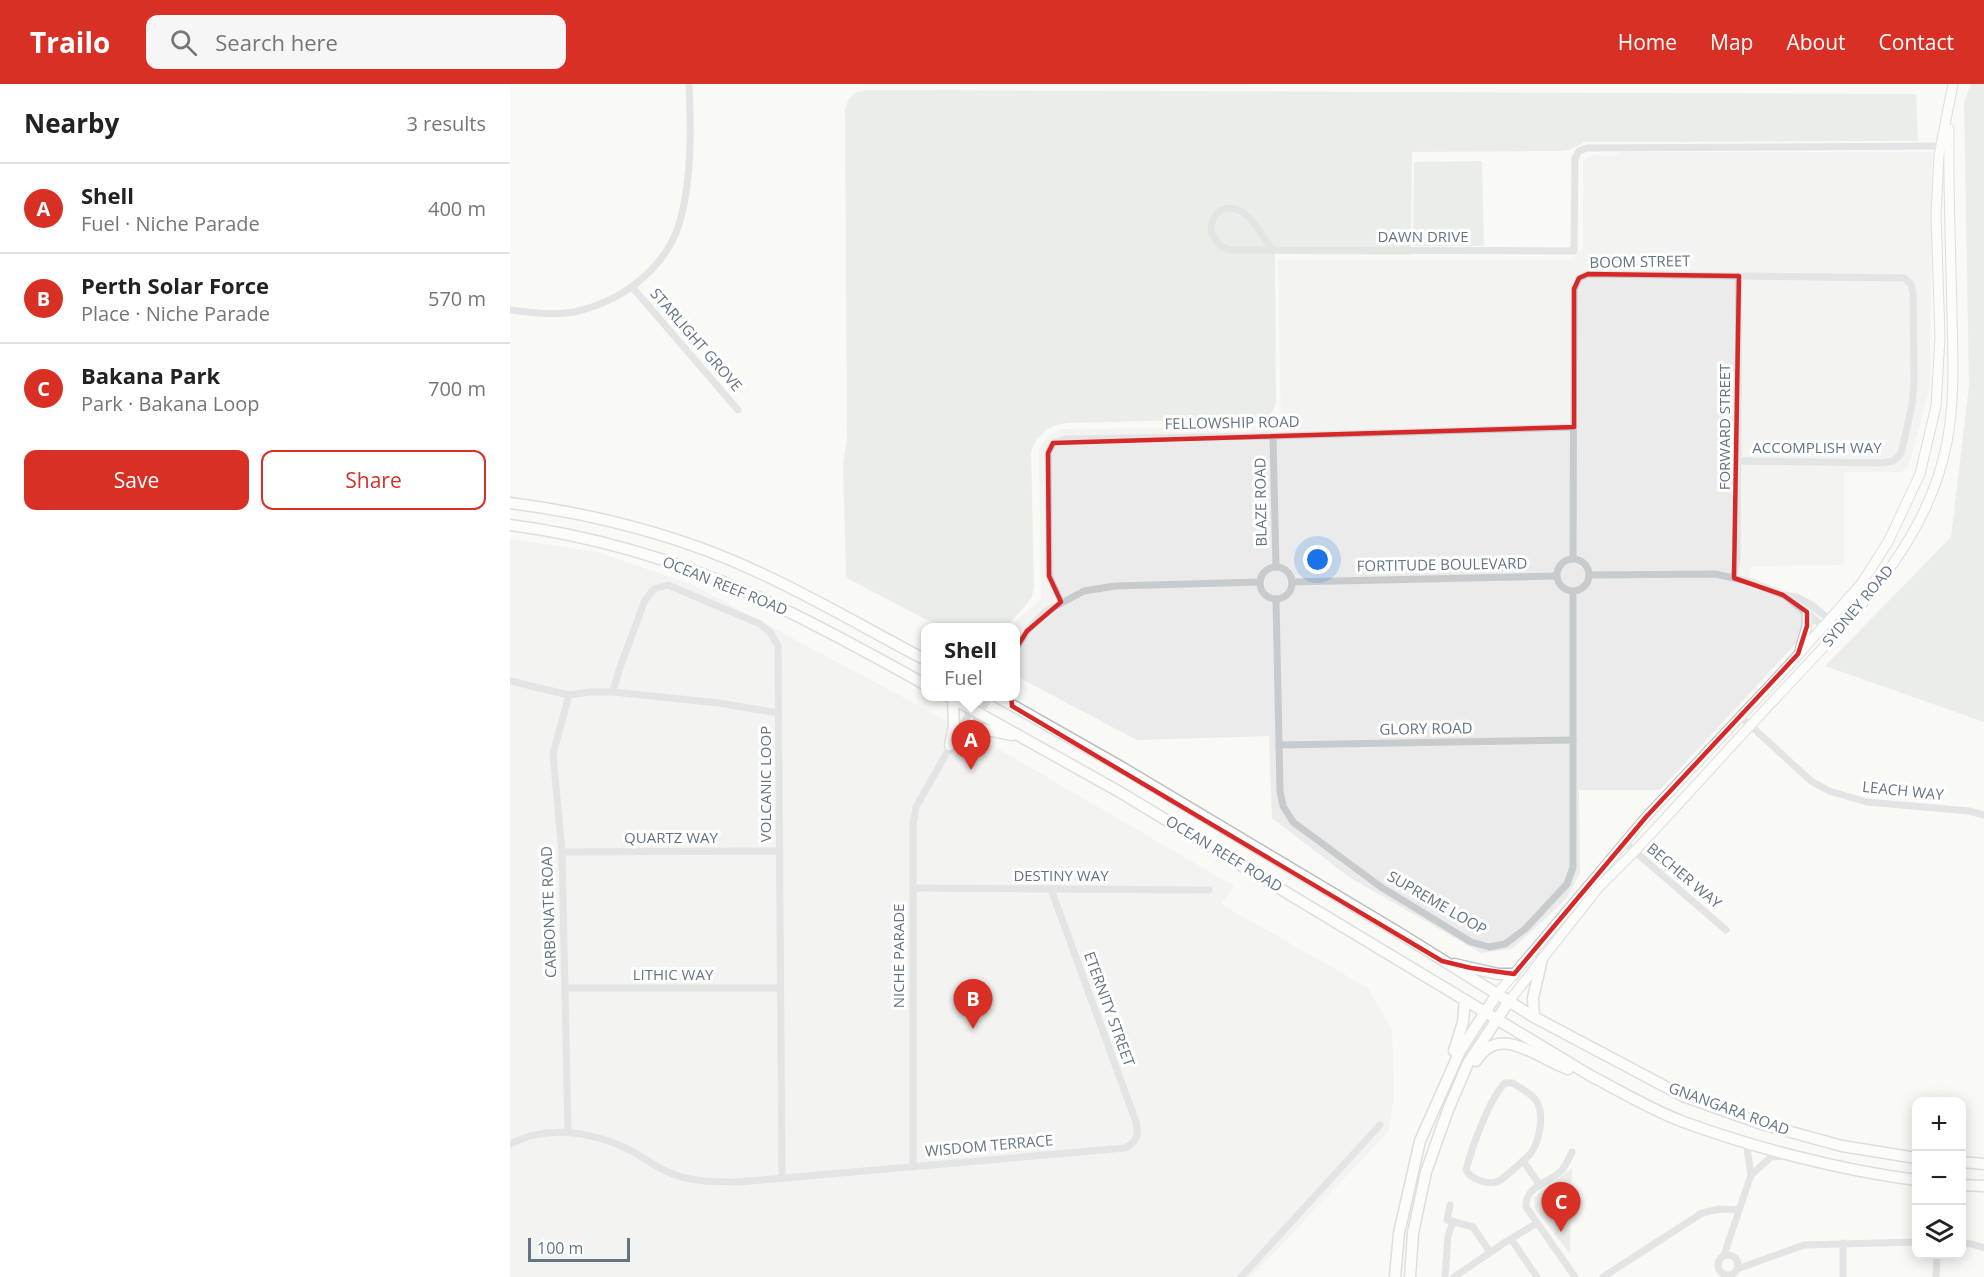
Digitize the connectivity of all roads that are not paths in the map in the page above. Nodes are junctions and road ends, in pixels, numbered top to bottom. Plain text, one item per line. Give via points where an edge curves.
1 (689, 84) edge
2 (1953, 84) edge
3 (1945, 146) junction
4 (1272, 250) junction
5 (1739, 276) junction
6 (1911, 284) joint
7 (633, 288) junction
8 (510, 310) edge
9 (738, 410) dead end
10 (1574, 427) junction
11 (1273, 436) junction
12 (1738, 461) junction
13 (510, 503) edge
14 (510, 525) edge
15 (1573, 559) junction
16 (1276, 567) junction
17 (1589, 575) junction
18 (1556, 576) junction
19 (1734, 578) junction
20 (1260, 582) junction
21 (1292, 582) junction
22 (1573, 592) junction
23 (1784, 595) junction
24 (1276, 599) junction
25 (1061, 602) junction
26 (1807, 612) junction
27 (1827, 622) junction
28 (1837, 632) junction
29 (1020, 642) edge
30 (1798, 654) junction
31 (921, 657) edge
32 (510, 681) edge
33 (921, 682) edge
34 (613, 692) junction
35 (569, 695) junction
36 (950, 701) edge
37 (955, 701) edge
38 (978, 701) edge
39 (985, 701) edge
40 (1010, 701) edge
41 (975, 712) junction
42 (778, 714) junction
43 (1740, 716) junction
44 (1751, 726) junction
45 (970, 730) junction
46 (1021, 737) junction
47 (1573, 740) junction
48 (1279, 745) junction
49 (948, 749) junction
50 (1984, 815) edge
51 (1624, 842) junction
52 (780, 851) junction
53 (562, 852) junction
54 (1634, 852) junction
55 (913, 888) junction
56 (1051, 889) junction
57 (1209, 890) dead end
58 (1726, 930) dead end
59 (1542, 958) junction
60 (1442, 961) junction
61 (1514, 974) junction
62 (565, 988) junction
63 (780, 988) junction
64 (1497, 994) junction
65 (1464, 1000) junction
66 (1509, 1001) junction
67 (1484, 1012) junction
68 (1534, 1017) junction
69 (1496, 1019) junction
70 (1449, 1072) junction
71 (1591, 1076) junction
72 (1448, 1110) junction
73 (1380, 1125) dead end
74 (568, 1131) junction
75 (1137, 1138) joint
76 (1746, 1141) junction
77 (510, 1144) edge
78 (1572, 1152) dead end
79 (1801, 1157) junction
80 (1912, 1157) edge
81 (1523, 1161) junction
82 (1966, 1162) edge
83 (1984, 1164) edge
84 (913, 1167) junction
85 (1751, 1174) junction
86 (782, 1178) junction
87 (1912, 1179) edge
88 (1540, 1185) junction
89 (1966, 1185) edge
90 (1984, 1186) edge
91 (1450, 1205) dead end
92 (1739, 1210) junction
93 (1453, 1221) junction
94 (1537, 1223) junction
95 (1730, 1237) junction
96 (1511, 1239) junction
97 (1912, 1242) edge
98 (1843, 1243) junction
99 (1966, 1244) edge
100 (1984, 1248) edge
101 (1490, 1252) junction
102 (1724, 1256) junction
103 (1937, 1259) edge
104 (1736, 1267) edge
105 (1724, 1275) edge
106 (1540, 1276) edge
107 (1241, 1277) edge
108 (1395, 1277) edge
109 (1410, 1277) edge
110 (1445, 1277) edge
111 (1454, 1277) edge
112 (1575, 1277) edge
113 (1603, 1277) edge
114 (1843, 1277) edge
115 (1936, 1277) edge

1 - 7 street via 685,197 679,223 663,254
2 - 3 street, SYDNEY ROAD
3 - 4 street, DAWN DRIVE via 1587,148 1575,158 1574,251
3 - 27 street, SYDNEY ROAD via 1936,215 1939,379 1929,442 1920,474 1888,542 1861,584
3 - 28 street, SYDNEY ROAD via 1954,368 1947,443 1933,495 1906,547
4 - 4 street, DAWN DRIVE via 1230,250 1219,245 1211,232 1216,214 1228,209 1244,213
5 - 6 street, BOOM STREET via 1904,278
5 - 10 street, BOOM STREET via 1588,274 1578,278 1574,289
5 - 12 street, FORWARD STREET
6 - 12 street, ACCOMPLISH WAY via 1914,383 1901,454 1883,463
7 - 8 street via 578,311 553,314
7 - 9 street, STARLIGHT GROVE
10 - 11 street, FELLOWSHIP ROAD
10 - 15 street, BOOM STREET
11 - 16 street, BLAZE ROAD
11 - 25 street, FELLOWSHIP ROAD via 1065,439 1053,443 1048,453 1049,576
12 - 19 street, FORWARD STREET
13 - 31 main road, OCEAN REEF ROAD via 615,522 709,553 817,600
14 - 33 main road, OCEAN REEF ROAD via 614,546 686,568 788,611
15 - 17 street via 1585,565
15 - 18 street via 1560,565
16 - 20 street via 1263,572
16 - 21 street via 1288,572
17 - 19 street via 1675,573
17 - 22 street via 1586,585
18 - 21 street, FORTITUDE BOULEVARD
18 - 22 street via 1560,585
19 - 23 street
20 - 24 street via 1262,592
20 - 25 street via 1114,586 1084,591
21 - 24 street via 1290,592
22 - 47 street, SUPREME LOOP
23 - 26 street
23 - 27 street via 1812,605
24 - 48 street, SUPREME LOOP
25 - 29 street via 1045,612
26 - 27 street
26 - 30 street
27 - 28 street
27 - 30 street, SYDNEY ROAD
28 - 44 street, SYDNEY ROAD
30 - 43 street, SYDNEY ROAD
32 - 35 street
34 - 35 street
34 - 42 street via 711,702
34 - 42 street, VOLCANIC LOOP via 645,600 654,589 668,585 760,624 770,632 778,646
35 - 53 street, CARBONATE ROAD via 553,754
36 - 49 main road via 954,726
37 - 41 main road, OCEAN REEF ROAD
38 - 41 street, NICHE PARADE
39 - 41 street, NICHE PARADE
40 - 60 main road, OCEAN REEF ROAD
41 - 45 street, NICHE PARADE
41 - 46 main road, OCEAN REEF ROAD
41 - 49 street, NICHE PARADE
42 - 52 street, VOLCANIC LOOP
43 - 44 street, LEACH WAY
43 - 51 street, SYDNEY ROAD
44 - 50 street, LEACH WAY via 1811,781 1829,792 1867,802
44 - 54 street, SYDNEY ROAD
45 - 46 main road
45 - 49 street, NICHE PARADE
46 - 65 main road, OCEAN REEF ROAD via 1148,808
47 - 48 street, GLORY ROAD
47 - 48 street, SUPREME LOOP via 1573,867 1567,884 1525,929 1506,944 1489,947 1471,942 1381,887 1293,822 1283,806 1280,791
49 - 55 street, NICHE PARADE via 916,807
51 - 54 street, BECHER WAY
51 - 61 street, SYDNEY ROAD
52 - 53 street, QUARTZ WAY
52 - 63 street, VOLCANIC LOOP
53 - 62 street, CARBONATE ROAD
54 - 58 street, BECHER WAY
54 - 59 street, SYDNEY ROAD via 1599,887
55 - 56 street, DESTINY WAY
55 - 84 street, NICHE PARADE
56 - 57 street, DESTINY WAY
56 - 75 street, ETERNITY STREET via 1136,1122
59 - 66 street, SYDNEY ROAD
59 - 68 main road via 1533,998
60 - 61 main road
60 - 64 main road, OCEAN REEF ROAD
61 - 64 street, SYDNEY ROAD
62 - 63 street, LITHIC WAY
62 - 74 street, CARBONATE ROAD
63 - 86 street, VOLCANIC LOOP
64 - 66 main road, OCEAN REEF ROAD
64 - 67 main road
65 - 67 main road, OCEAN REEF ROAD
65 - 70 main road via 1463,1022
66 - 68 main road, GNANGARA ROAD
66 - 69 main road
67 - 69 main road, OCEAN REEF ROAD
67 - 70 main road
68 - 80 main road, GNANGARA ROAD via 1683,1096 1765,1125 1842,1146
69 - 71 main road, GNANGARA ROAD
69 - 72 main road via 1468,1063
70 - 108 main road via 1420,1141 1399,1233
71 - 72 main road via 1501,1043 1481,1053
71 - 76 main road, GNANGARA ROAD via 1676,1119
72 - 109 main road via 1426,1172 1413,1233
73 - 107 street
74 - 77 street
74 - 86 street, WISDOM TERRACE via 597,1137 670,1173 703,1182
75 - 84 street, WISDOM TERRACE via 1125,1148
76 - 79 main road, GNANGARA ROAD
76 - 85 street
78 - 88 street via 1562,1170
79 - 85 street via 1770,1158
79 - 87 main road, GNANGARA ROAD
81 - 81 street via 1536,1142 1539,1106 1532,1095 1513,1083 1505,1083 1490,1107 1466,1170 1473,1178 1498,1181
81 - 88 street
82 - 83 main road
84 - 86 street, WISDOM TERRACE
85 - 92 street
88 - 94 street via 1526,1200 1526,1207
89 - 90 main road
91 - 93 street via 1447,1220
92 - 95 street
92 - 113 street via 1702,1212
93 - 101 street via 1473,1227
93 - 110 street
94 - 96 street
94 - 112 street
95 - 102 street
95 - 104 street
96 - 101 street
96 - 106 street
97 - 98 street
98 - 104 street via 1804,1245
98 - 114 street
99 - 100 street
101 - 111 street
102 - 104 street
102 - 105 street via 1718,1265
103 - 115 street
104 - 105 street

